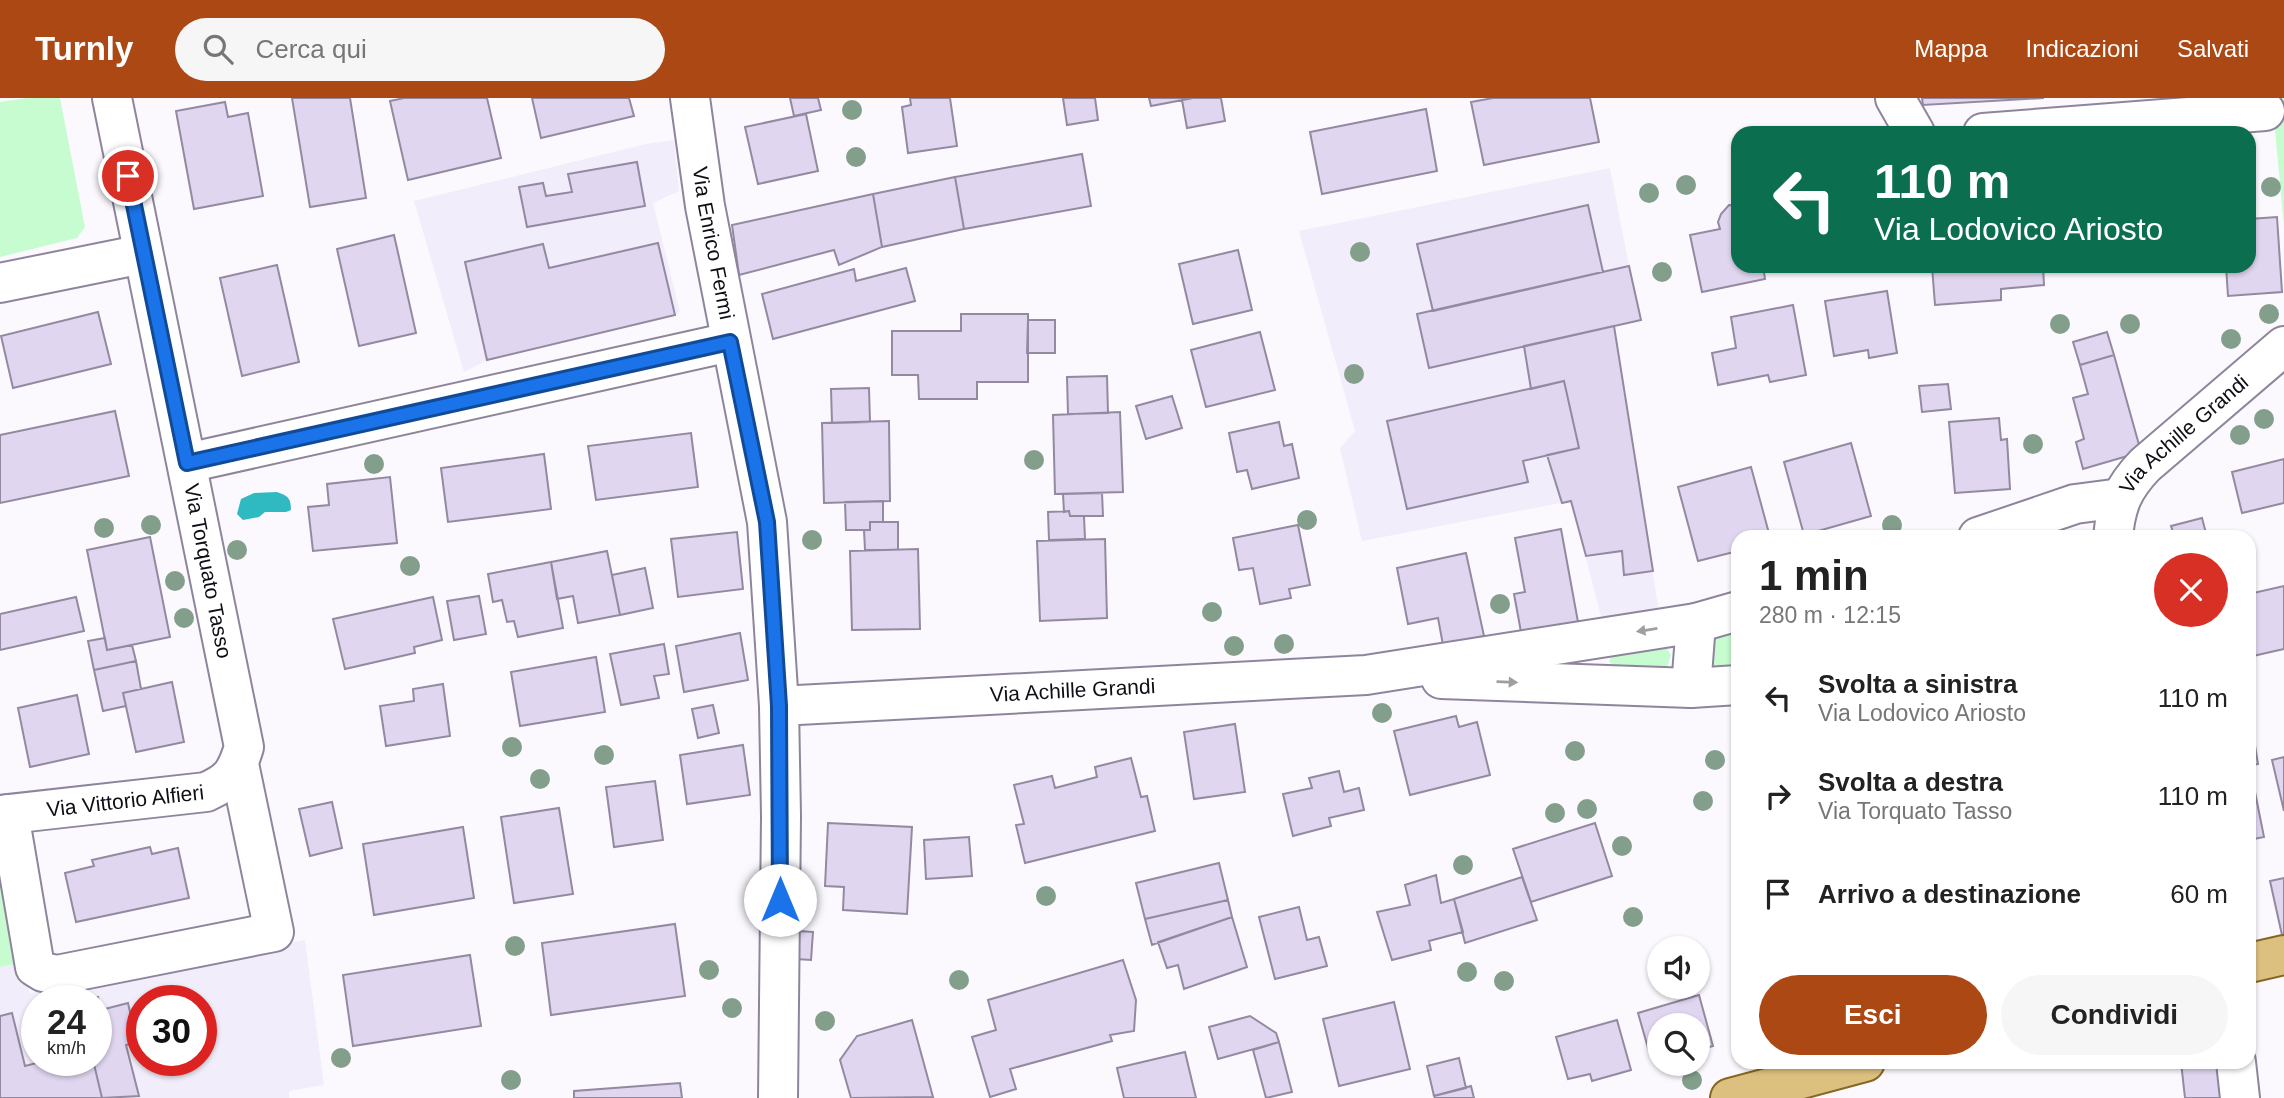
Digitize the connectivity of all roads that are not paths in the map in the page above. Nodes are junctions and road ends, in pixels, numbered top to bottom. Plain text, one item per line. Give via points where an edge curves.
1 (112, 98) edge
2 (690, 98) edge
3 (1895, 98) edge
4 (2265, 111) dead end
5 (1911, 126) edge
6 (2073, 126) edge
7 (143, 254) junction
8 (0, 283) edge
9 (730, 342) junction
10 (2284, 346) edge
11 (187, 463) junction
12 (2120, 498) junction
13 (2026, 527) edge
14 (2114, 530) edge
15 (1731, 613) edge
16 (1696, 623) junction
17 (1366, 675) junction
18 (1731, 685) edge
19 (1690, 688) junction
20 (779, 706) junction
21 (239, 764) junction
22 (5, 815) edge
23 (2284, 955) edge
24 (2256, 961) edge
25 (1839, 1069) edge
26 (2237, 1069) edge
27 (778, 1098) edge
28 (1730, 1098) edge
29 (2240, 1098) edge

1 - 7 street, Via Torquato Tasso
2 - 9 street, Via Enrico Fermi
3 - 5 street
4 - 6 street
7 - 8 street
7 - 11 street, Via Torquato Tasso
9 - 11 street
9 - 20 street, Via Enrico Fermi via 767,522
10 - 12 street, Via Achille Grandi via 2145,465
11 - 21 street, Via Torquato Tasso via 244,747
12 - 13 street, Via Achille Grandi via 2075,504
12 - 14 street
15 - 16 street, Via Achille Grandi
16 -> 17 street, Via Achille Grandi
16 - 19 street
17 -> 19 street, Via Achille Grandi
17 - 20 street, Via Achille Grandi
18 - 19 street, Via Achille Grandi
20 - 27 street, Via Enrico Fermi
21 - 22 street, Via Vittorio Alfieri via 224,784 206,792
21 - 22 street, Via Torquato Tasso via 274,932 57,975 43,972 35,967
23 - 24 main road
25 - 28 main road
26 - 29 street

